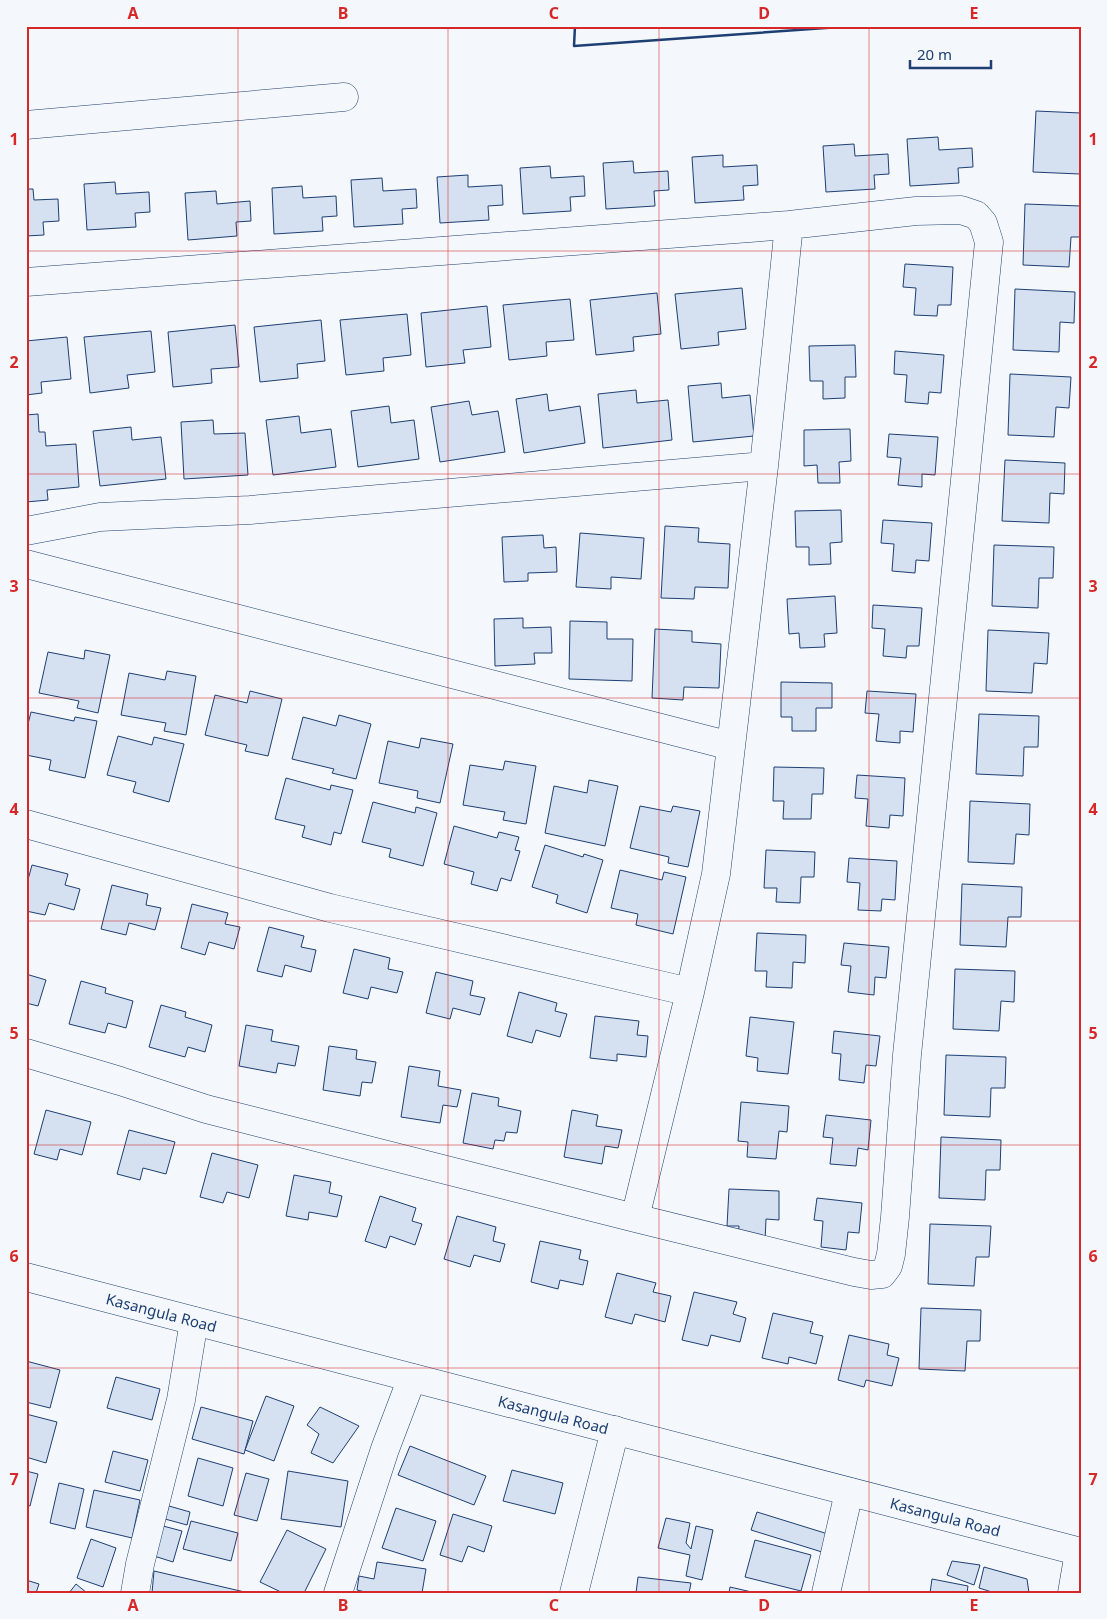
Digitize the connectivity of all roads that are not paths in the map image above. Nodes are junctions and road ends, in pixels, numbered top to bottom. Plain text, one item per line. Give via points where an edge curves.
1 (344, 97) dead end
2 (26, 125) edge
3 (789, 225) junction
4 (26, 282) edge
5 (764, 466) junction
6 (26, 531) edge
7 (26, 564) edge
8 (731, 746) junction
9 (26, 824) edge
10 (690, 992) junction
11 (26, 1054) edge
12 (635, 1218) junction
13 (26, 1276) edge
14 (194, 1321) junction
15 (412, 1378) junction
16 (615, 1430) junction
17 (850, 1492) junction
18 (1080, 1552) edge
19 (135, 1593) edge
20 (338, 1593) edge
21 (574, 1593) edge
22 (826, 1593) edge
23 (1072, 1593) edge

1 - 2 main road
3 - 4 main road
3 - 5 main road
3 - 12 main road via 961,210 976,215 983,223 989,242 907,1055 891,1254 882,1274 871,1275
5 - 6 main road via 260,509 100,516
5 - 8 main road
7 - 8 main road
8 - 10 main road via 716,874
9 - 10 main road via 330,908
10 - 12 main road
11 - 12 main road via 206,1109
13 - 14 main road, Kasangula Road
14 - 15 main road, Kasangula Road
14 - 19 main road via 181,1400
15 - 16 main road, Kasangula Road
15 - 20 main road
16 - 17 main road, Kasangula Road
16 - 21 main road
17 - 18 main road, Kasangula Road
17 - 22 main road
18 - 23 main road

